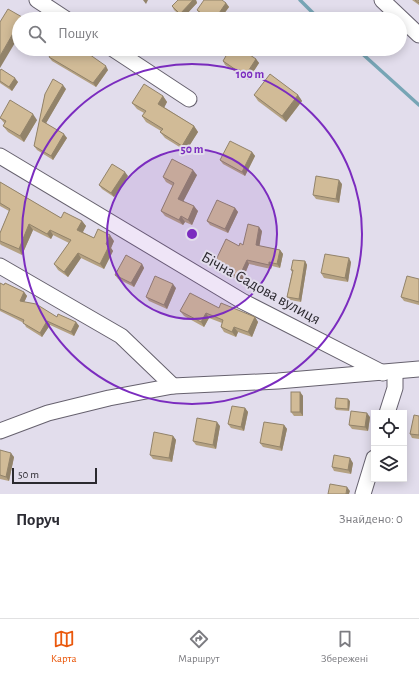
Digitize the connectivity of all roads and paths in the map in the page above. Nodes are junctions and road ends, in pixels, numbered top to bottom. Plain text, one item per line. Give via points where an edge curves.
1 (37, 0) edge
2 (382, 0) edge
3 (55, 12) edge
4 (395, 12) edge
5 (407, 24) edge
6 (419, 35) edge
7 (123, 56) edge
8 (189, 99) dead end
9 (0, 156) edge
10 (0, 266) edge
11 (419, 370) edge
12 (389, 372) junction
13 (173, 386) junction
14 (388, 410) edge
15 (0, 430) edge
16 (371, 468) edge
17 (363, 494) edge

1 - 3 street
2 - 4 street
5 - 6 street
7 - 8 street
9 - 12 street, Бічна Садова вулиця via 242,301
10 - 13 street via 121,336
11 - 12 street
12 - 13 street
12 - 14 street via 394,388
13 - 15 street via 48,413
16 - 17 street

